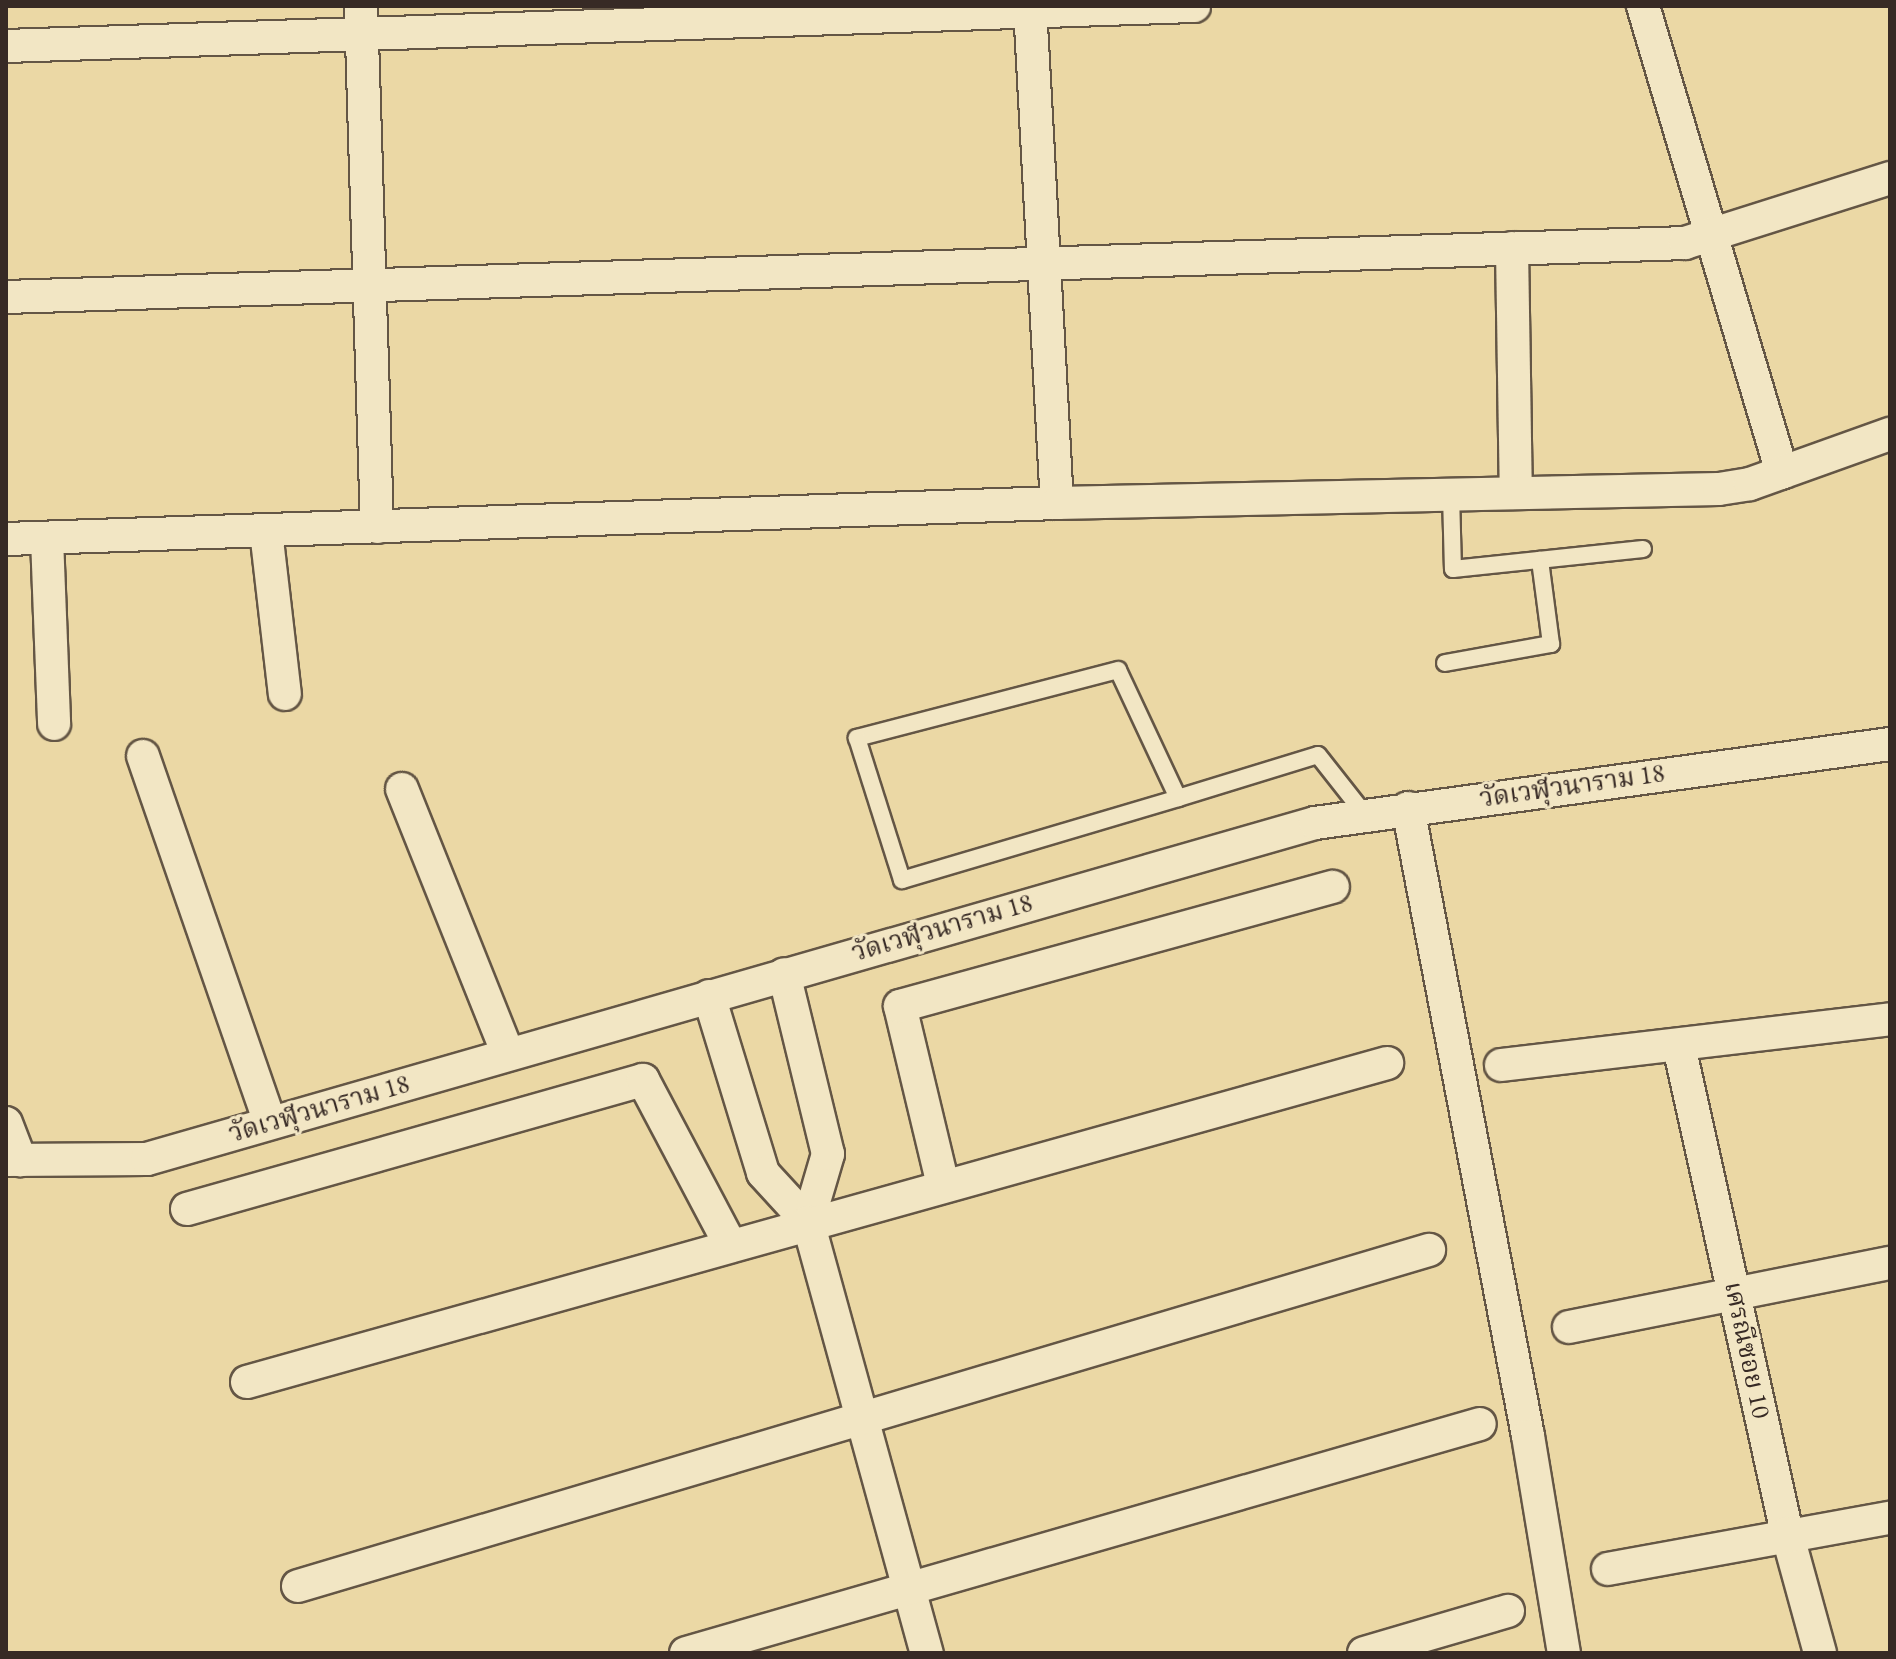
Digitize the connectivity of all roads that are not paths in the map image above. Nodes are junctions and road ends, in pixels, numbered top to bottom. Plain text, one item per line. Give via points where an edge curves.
1 (1194, 6) edge
2 (1643, 6) edge
3 (1030, 10) edge
4 (361, 20) edge
5 (6, 46) edge
6 (1890, 178) edge
7 (1712, 239) junction
8 (1512, 248) junction
9 (1043, 261) junction
10 (370, 285) junction
11 (6, 297) edge
12 (1890, 434) edge
13 (1782, 473) junction
14 (1516, 493) junction
15 (1451, 494) junction
16 (1057, 503) junction
17 (377, 527) junction
18 (266, 531) junction
19 (47, 538) junction
20 (6, 539) edge
21 (1643, 549) dead end
22 (1540, 560) junction
23 (1445, 663) dead end
24 (285, 694) dead end
25 (54, 724) dead end
26 (1890, 744) edge
27 (143, 756) dead end
28 (402, 789) dead end
29 (1178, 798) junction
30 (1408, 808) junction
31 (1366, 816) junction
32 (1333, 887) dead end
33 (784, 974) junction
34 (709, 996) junction
35 (1890, 1019) edge
36 (1679, 1046) junction
37 (508, 1054) junction
38 (1387, 1063) dead end
39 (1501, 1065) dead end
40 (6, 1123) edge
41 (270, 1123) junction
42 (13, 1160) edge
43 (943, 1185) junction
44 (187, 1209) dead end
45 (808, 1222) junction
46 (730, 1244) junction
47 (1429, 1250) dead end
48 (1890, 1263) edge
49 (1735, 1297) junction
50 (1569, 1327) dead end
51 (247, 1382) dead end
52 (862, 1417) junction
53 (1480, 1424) dead end
54 (1890, 1518) edge
55 (1787, 1533) junction
56 (1608, 1569) dead end
57 (298, 1586) dead end
58 (909, 1589) junction
59 (1508, 1611) dead end
60 (686, 1653) edge
61 (927, 1653) edge
62 (1364, 1653) edge
63 (1564, 1653) edge
64 (1820, 1653) edge

1 - 3 street
2 - 7 street
3 - 4 street
3 - 9 street
4 - 5 street
4 - 10 street
6 - 7 street
7 - 8 street
7 - 13 street
8 - 9 street
8 - 14 street
9 - 10 street
9 - 16 street
10 - 11 street
10 - 17 street
12 - 13 street
13 - 14 street via 1719,489
14 - 15 street
15 - 16 street
15 - 22 lane via 1453,569
16 - 17 street
17 - 18 street
18 - 19 street
18 - 24 street
19 - 20 street
19 - 25 street
21 - 22 lane
22 - 23 lane via 1551,644
26 - 30 street, วัดเวฬุวนาราม 18
27 - 41 street
28 - 37 street
29 - 29 lane via 902,880 857,738 1118,670
29 - 31 lane via 1318,755
30 - 31 street, วัดเวฬุวนาราม 18
30 - 63 street
31 - 33 street, วัดเวฬุวนาราม 18 via 1271,833
32 - 43 street via 900,1006
33 - 34 street, วัดเวฬุวนาราม 18
33 - 45 street via 828,1154
34 - 37 street, วัดเวฬุวนาราม 18
34 - 45 street via 763,1173
35 - 36 street
36 - 39 street
36 - 49 street, เศรณีซอย 10
37 - 41 street, วัดเวฬุวนาราม 18
38 - 43 street
40 - 42 street
41 - 42 street, วัดเวฬุวนาราม 18 via 147,1159
43 - 45 street
44 - 46 street via 643,1080
45 - 46 street
45 - 52 street
46 - 51 street
47 - 52 street
48 - 49 street
49 - 50 street
49 - 55 street, เศรณีซอย 10
52 - 57 street
52 - 58 street
53 - 58 street
54 - 55 street
55 - 56 street
55 - 64 street, เศรณีซอย 10
58 - 60 street
58 - 61 street
59 - 62 street

